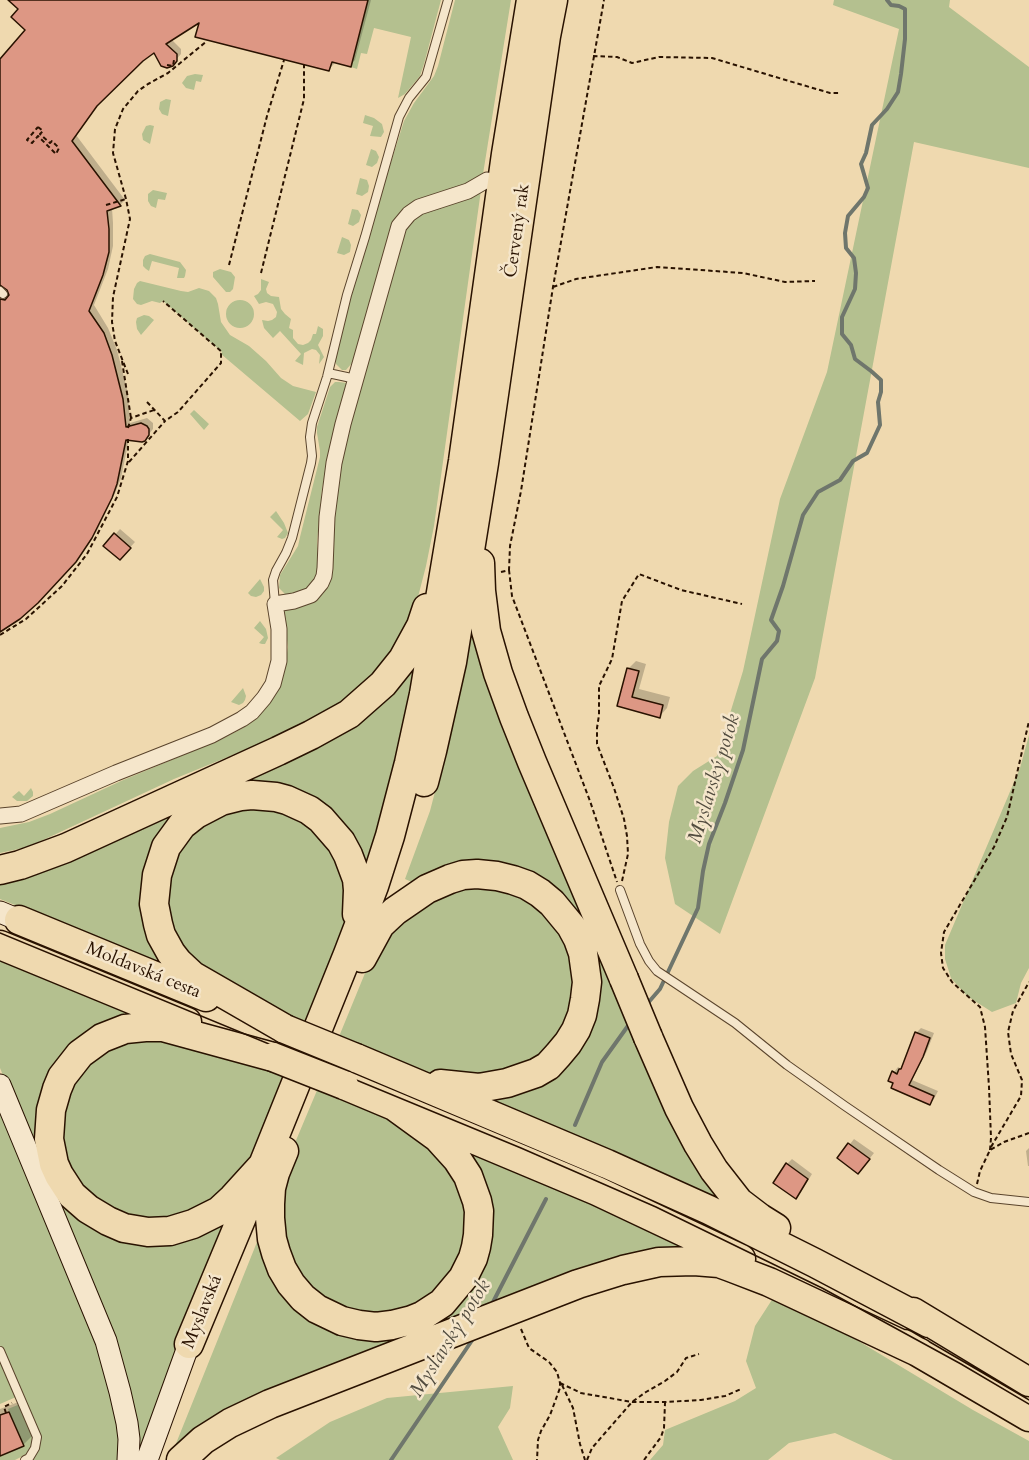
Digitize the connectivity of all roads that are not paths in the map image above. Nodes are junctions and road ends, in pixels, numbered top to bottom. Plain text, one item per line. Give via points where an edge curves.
1 (448, 0) edge
2 (531, 0) edge
3 (553, 0) edge
4 (506, 154) junction
5 (487, 180) joint
6 (328, 373) junction
7 (356, 379) junction
8 (474, 461) junction
9 (275, 604) junction
10 (0, 816) edge
11 (0, 870) edge
12 (620, 890) road end
13 (10, 916) edge
14 (0, 945) edge
15 (355, 956) junction
16 (285, 1029) junction
17 (273, 1057) junction
18 (404, 1078) junction
19 (0, 1085) edge
20 (394, 1106) junction
21 (269, 1169) junction
22 (1029, 1202) edge
23 (929, 1323) junction
24 (196, 1347) junction
25 (0, 1351) edge
26 (920, 1353) junction
27 (1029, 1382) edge
28 (1029, 1418) edge
29 (25, 1460) edge
30 (128, 1460) edge
31 (147, 1460) edge
32 (154, 1460) edge
33 (181, 1460) edge

1 - 6 lane via 426,77 399,117
2 - 4 highway, Červený rak
3 - 8 highway, Červený rak
4 - 5 highway
4 - 8 highway, Červený rak
5 - 7 street via 468,191 418,207 399,226
6 - 7 lane
6 - 9 lane via 312,423 311,463 292,538 273,580
7 - 9 street via 334,463 324,576 311,595
8 - 11 highway via 444,530 422,626 403,659 372,695 349,714 278,751 66,848
8 - 15 highway via 409,763
8 - 23 highway, bridge via 480,575 493,657 514,717 648,1037 698,1144 740,1202 760,1218 848,1269
9 - 10 street via 279,629 276,674 252,712 200,740 21,814
12 - 22 lane via 640,944 657,971 735,1023 845,1106 974,1192
13 - 16 highway, Moldavská cesta
14 - 17 highway, Moldavská cesta
15 - 16 highway via 357,879 341,842 321,819 287,800 252,795 221,801 182,825 166,847 157,875 154,904 161,935 178,962 193,976
15 - 18 highway via 380,925 407,902 438,884 477,874 513,880 540,893 562,914 578,939 587,982 582,1015 568,1043 548,1066 519,1080 478,1088
15 - 21 highway
16 - 18 highway, bridge
17 - 20 highway, bridge
17 - 21 highway via 172,1028 125,1029 80,1054 62,1077 49,1123 54,1164 72,1195 98,1216 136,1230 170,1231 203,1220
18 - 23 highway via 709,1210
19 - 30 street via 106,1341 127,1423
20 - 21 highway via 451,1152 468,1176 477,1201 479,1221 473,1258 458,1286 431,1311 412,1320 376,1327 342,1321 303,1298 282,1269 273,1239
20 - 26 highway via 702,1239
21 - 24 highway, Myslavská
23 - 27 highway
24 - 31 street, Myslavská
24 - 32 street, Myslavská
25 - 29 lane via 37,1437 35,1448
26 - 28 highway
26 - 33 highway via 730,1267 681,1260 643,1265 599,1277 254,1411 203,1440

